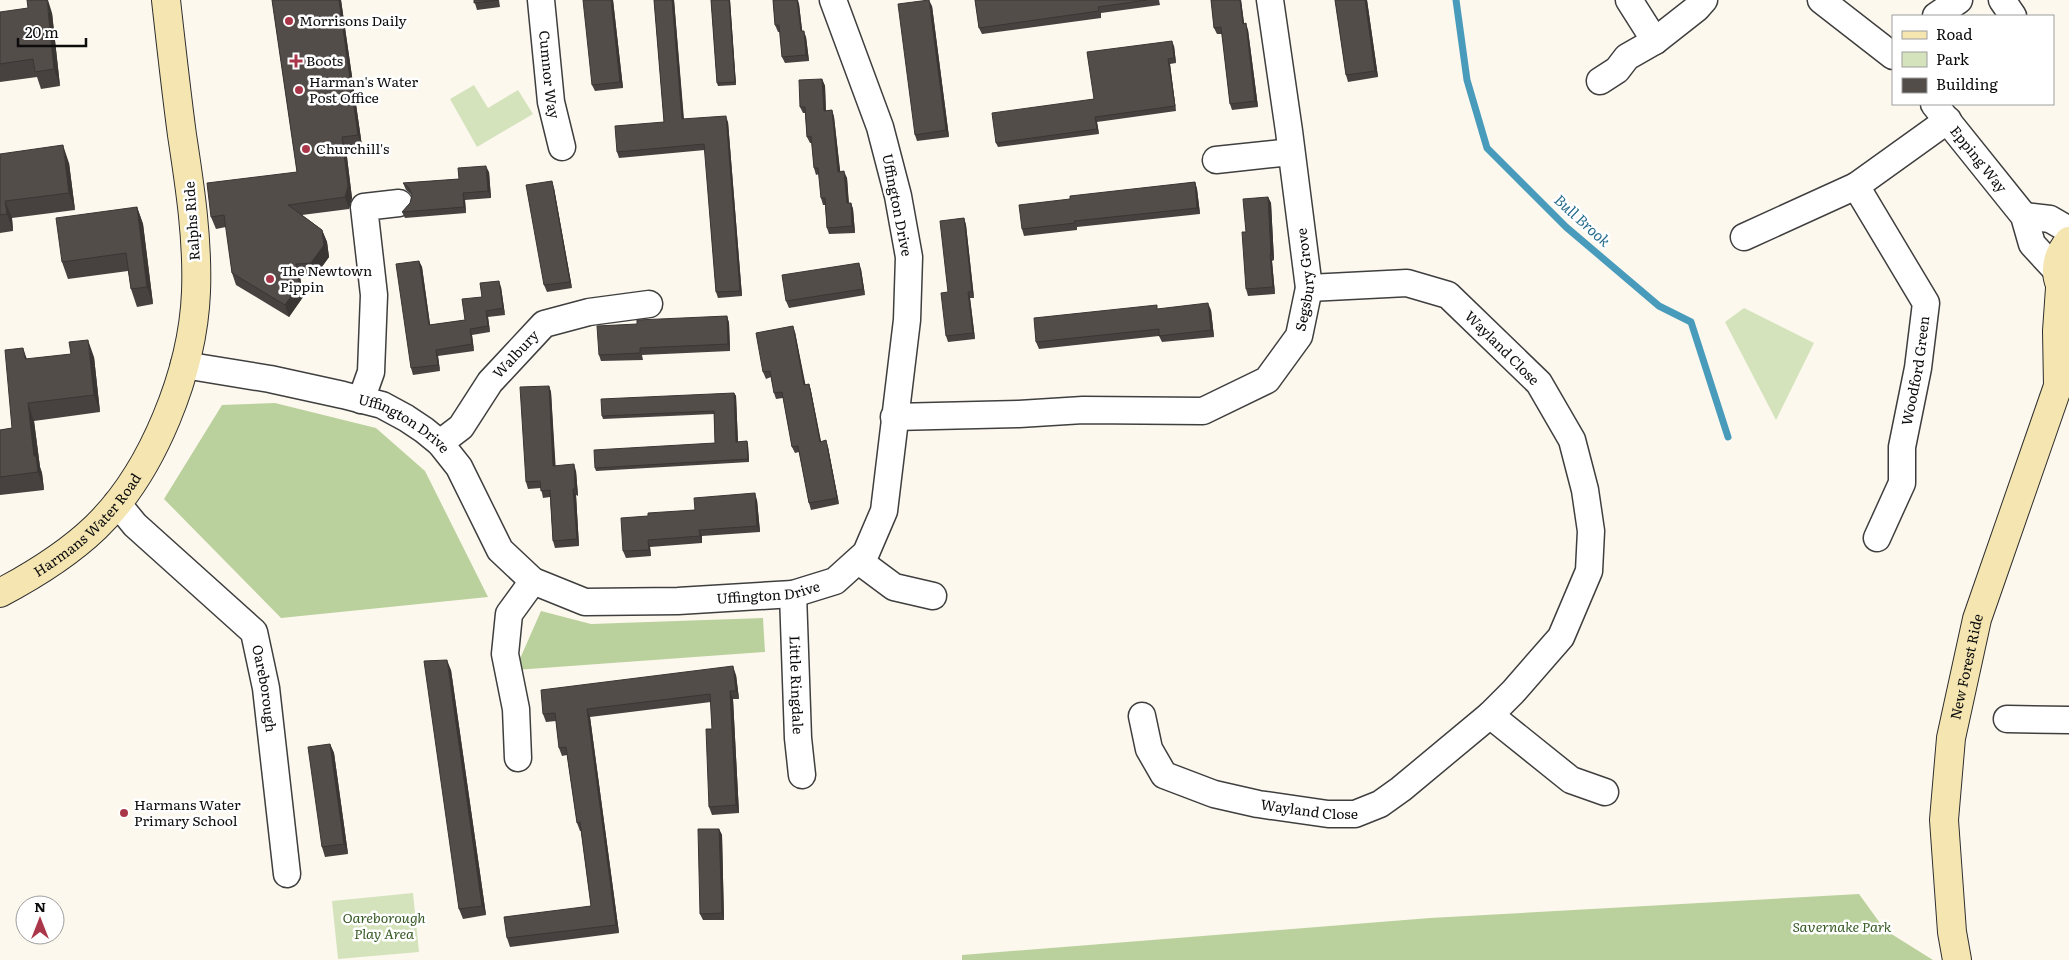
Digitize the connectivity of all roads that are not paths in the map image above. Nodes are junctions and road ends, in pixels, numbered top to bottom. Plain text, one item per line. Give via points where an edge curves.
1 (166, 0) edge
2 (541, 0) edge
3 (833, 0) edge
4 (1270, 0) edge
5 (1629, 0) edge
6 (1704, 0) edge
7 (1821, 0) edge
8 (1959, 0) edge
9 (2002, 0) edge
10 (1937, 15) edge
11 (2012, 15) edge
12 (1655, 40) junction
13 (1892, 55) edge
14 (1600, 81) dead end
15 (1941, 112) edge
16 (562, 147) dead end
17 (1291, 152) junction
18 (1216, 160) dead end
19 (1856, 186) junction
20 (399, 203) dead end
21 (2024, 216) junction
22 (2069, 230) edge
23 (1744, 237) dead end
24 (2069, 241) edge
25 (2062, 286) edge
26 (1309, 288) junction
27 (649, 304) dead end
28 (184, 365) junction
29 (2064, 379) edge
30 (361, 400) junction
31 (894, 417) junction
32 (157, 438) joint
33 (440, 444) junction
34 (117, 503) junction
35 (1877, 538) dead end
36 (859, 561) junction
37 (533, 581) junction
38 (0, 593) edge
39 (793, 594) junction
40 (934, 596) dead end
41 (1490, 715) junction
42 (1142, 716) dead end
43 (2007, 719) dead end
44 (2069, 720) edge
45 (518, 758) dead end
46 (802, 775) dead end
47 (1605, 792) dead end
48 (287, 874) dead end
49 (1958, 960) edge

1 - 28 main road, Ralphs Ride via 195,248 196,294
2 - 16 street, Cumnor Way via 551,102
3 - 31 street, Uffington Drive via 880,127 898,196 909,258 907,320
4 - 17 street, Segsbury Grove
5 - 12 street
6 - 12 street
7 - 13 street
8 - 10 street
9 - 11 street
12 - 14 street via 1627,57 1617,70
15 - 19 street
15 - 21 street, Epping Way
17 - 18 street
17 - 26 street, Segsbury Grove
19 - 23 street
19 - 35 street, Woodford Green via 1926,303 1918,368 1902,447 1902,483
20 - 30 street via 364,207 374,295 372,372
21 - 22 street via 2050,219
21 - 25 street, Epping Way via 2032,244
24 - 25 main road, New Forest Ride via 2058,259
25 - 29 main road, New Forest Ride via 2057,331
26 - 31 street, Segsbury Grove via 1299,336 1267,380 1203,411 1083,410
26 - 41 street, Wayland Close via 1407,283 1448,296 1539,383 1572,440 1585,490 1591,531 1589,571 1561,637
27 - 33 street, Walbury via 589,312 544,324 490,382 460,426
28 - 30 street, Uffington Drive
28 - 32 main road, Ralphs Ride
29 - 49 main road, New Forest Ride via 1977,619 1951,738 1944,820 1952,932
30 - 33 street, Uffington Drive via 406,418
31 - 36 street, Uffington Drive via 884,511 866,554
32 - 34 main road, Harmans Water Road
33 - 37 street, Uffington Drive via 459,467 500,550
34 - 38 main road, Harmans Water Road via 74,547 31,577
34 - 48 street, Oareborough via 135,525 254,632 266,688
36 - 39 street, Uffington Drive via 835,581
36 - 40 street via 894,587
37 - 39 street, Uffington Drive via 585,602 678,601
37 - 45 street via 510,614 505,654 516,709
39 - 46 street, Little Ringdale
41 - 42 street, Wayland Close via 1380,804 1355,814 1283,808 1214,794 1164,775 1148,748
41 - 47 street via 1571,780
43 - 44 street

